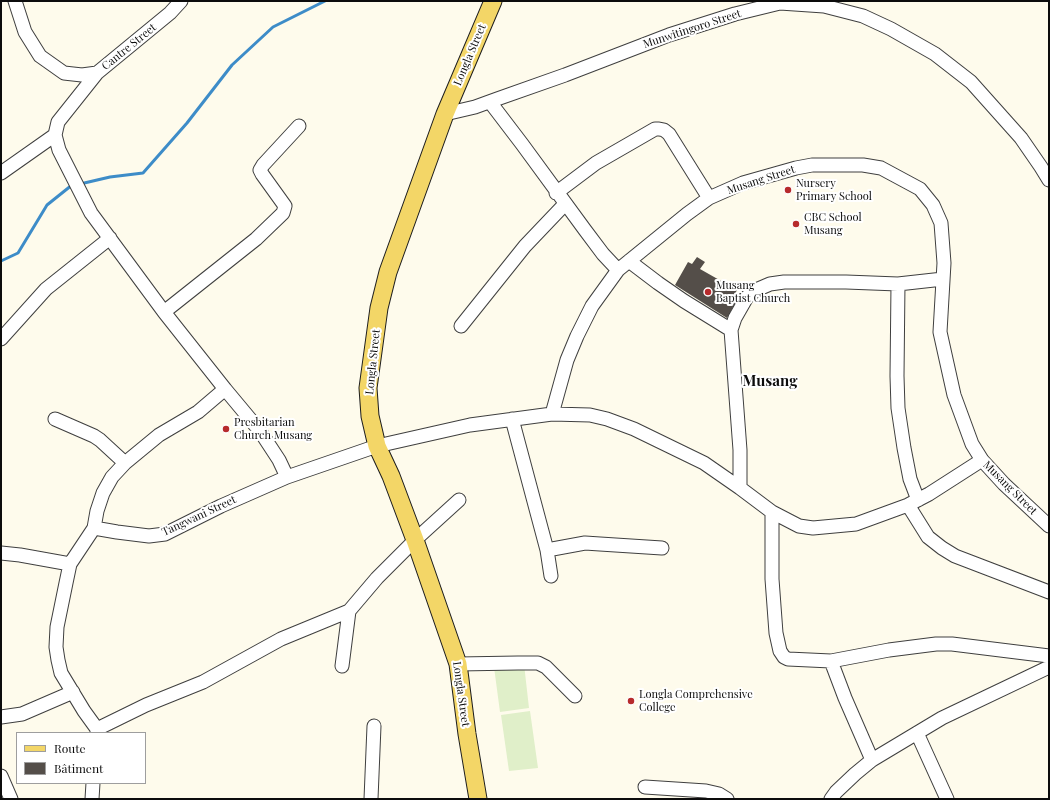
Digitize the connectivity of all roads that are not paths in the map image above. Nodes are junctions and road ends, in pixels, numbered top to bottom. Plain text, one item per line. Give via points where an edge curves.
1 (15, 1) edge
2 (182, 1) edge
3 (493, 1) edge
4 (97, 73) junction
5 (490, 102) junction
6 (445, 114) junction
7 (299, 126) dead end
8 (56, 135) junction
9 (1, 173) edge
10 (1049, 180) edge
11 (556, 193) junction
12 (709, 198) junction
13 (565, 204) junction
14 (110, 238) junction
15 (629, 261) junction
16 (618, 270) junction
17 (943, 279) junction
18 (898, 284) junction
19 (164, 312) junction
20 (461, 326) dead end
21 (731, 330) junction
22 (1, 339) edge
23 (225, 389) junction
24 (552, 414) junction
25 (55, 419) dead end
26 (512, 419) junction
27 (377, 446) junction
28 (982, 460) junction
29 (125, 463) junction
30 (287, 477) junction
31 (740, 488) junction
32 (459, 500) dead end
33 (913, 503) junction
34 (772, 512) junction
35 (1049, 526) edge
36 (94, 528) junction
37 (415, 540) junction
38 (662, 548) dead end
39 (547, 550) junction
40 (1, 553) edge
41 (70, 564) junction
42 (551, 576) dead end
43 (1049, 592) edge
44 (349, 611) junction
45 (1049, 656) edge
46 (831, 662) junction
47 (458, 664) junction
48 (342, 666) dead end
49 (1049, 667) edge
50 (73, 692) junction
51 (575, 696) dead end
52 (1, 717) edge
53 (374, 726) dead end
54 (97, 731) edge
55 (917, 733) junction
56 (872, 760) junction
57 (1, 776) edge
58 (93, 784) edge
59 (645, 787) dead end
60 (11, 799) edge
61 (92, 799) edge
62 (371, 799) edge
63 (478, 799) edge
64 (727, 799) edge
65 (831, 799) edge
66 (947, 799) edge

1 - 4 street, Cantre Street via 25,32 40,56 64,72 82,75
2 - 4 street, Cantre Street
3 - 6 main road, Longla Street
4 - 8 street via 58,122
5 - 6 street, Munwitingoro Street
5 - 10 street, Munwitingoro Street via 669,35 735,14 780,4 824,6 863,16 936,54 971,82 1021,138
5 - 11 street
6 - 27 main road, Longla Street via 388,272 379,308 368,388 370,416
7 - 19 street via 260,170 285,206 283,213 256,239
8 - 9 street
8 - 14 street via 59,150 78,188
11 - 12 street via 596,163 659,129 669,134
11 - 13 street
12 - 15 street, Musang Street
12 - 17 street, Musang Street via 743,183 812,165 863,165 881,168 920,190 933,205 941,224
13 - 16 street
13 - 20 street via 525,246
14 - 19 street
14 - 22 street via 46,289
15 - 16 street, Musang Street
15 - 21 street via 684,301
16 - 24 street, Musang Street via 592,306 577,336 567,360
17 - 18 street
17 - 28 street, Musang Street via 940,332 942,344 954,395 972,444
18 - 21 street via 770,284 747,297
18 - 33 street via 898,408
19 - 23 street
21 - 31 street via 740,450
23 - 29 street via 198,412 159,436
23 - 30 street via 260,431
24 - 26 street, Tangwani Street
24 - 31 street, Tangwani Street via 590,415 634,429 704,463
25 - 29 street via 94,436
26 - 27 street, Tangwani Street via 470,425
26 - 39 street
27 - 30 street, Tangwani Street
27 - 37 main road, Longla Street
28 - 33 street, Tangwani Street
28 - 35 street, Musang Street
29 - 36 street via 112,477 103,493
30 - 36 street, Tangwani Street via 165,534 149,536
31 - 34 street, Tangwani Street
32 - 37 street
33 - 34 street, Tangwani Street via 856,524 813,528 799,526
33 - 43 street via 928,537 942,548 955,556
34 - 46 street via 772,579 780,651 784,658 788,659
36 - 41 street
37 - 44 street
37 - 47 main road, Longla Street
38 - 39 street via 585,543
39 - 42 street
40 - 41 street
41 - 50 street via 57,627 56,647 62,673
44 - 48 street
44 - 54 street via 281,639 203,682 146,705
45 - 46 street via 936,644 889,650
46 - 56 street
47 - 51 street via 538,663 546,667
47 - 63 main road, Longla Street
49 - 55 street via 942,718
50 - 52 street via 22,714
50 - 54 street
53 - 62 street
55 - 56 street
55 - 66 street
56 - 65 street
57 - 60 street
58 - 61 street
59 - 64 street via 706,791

